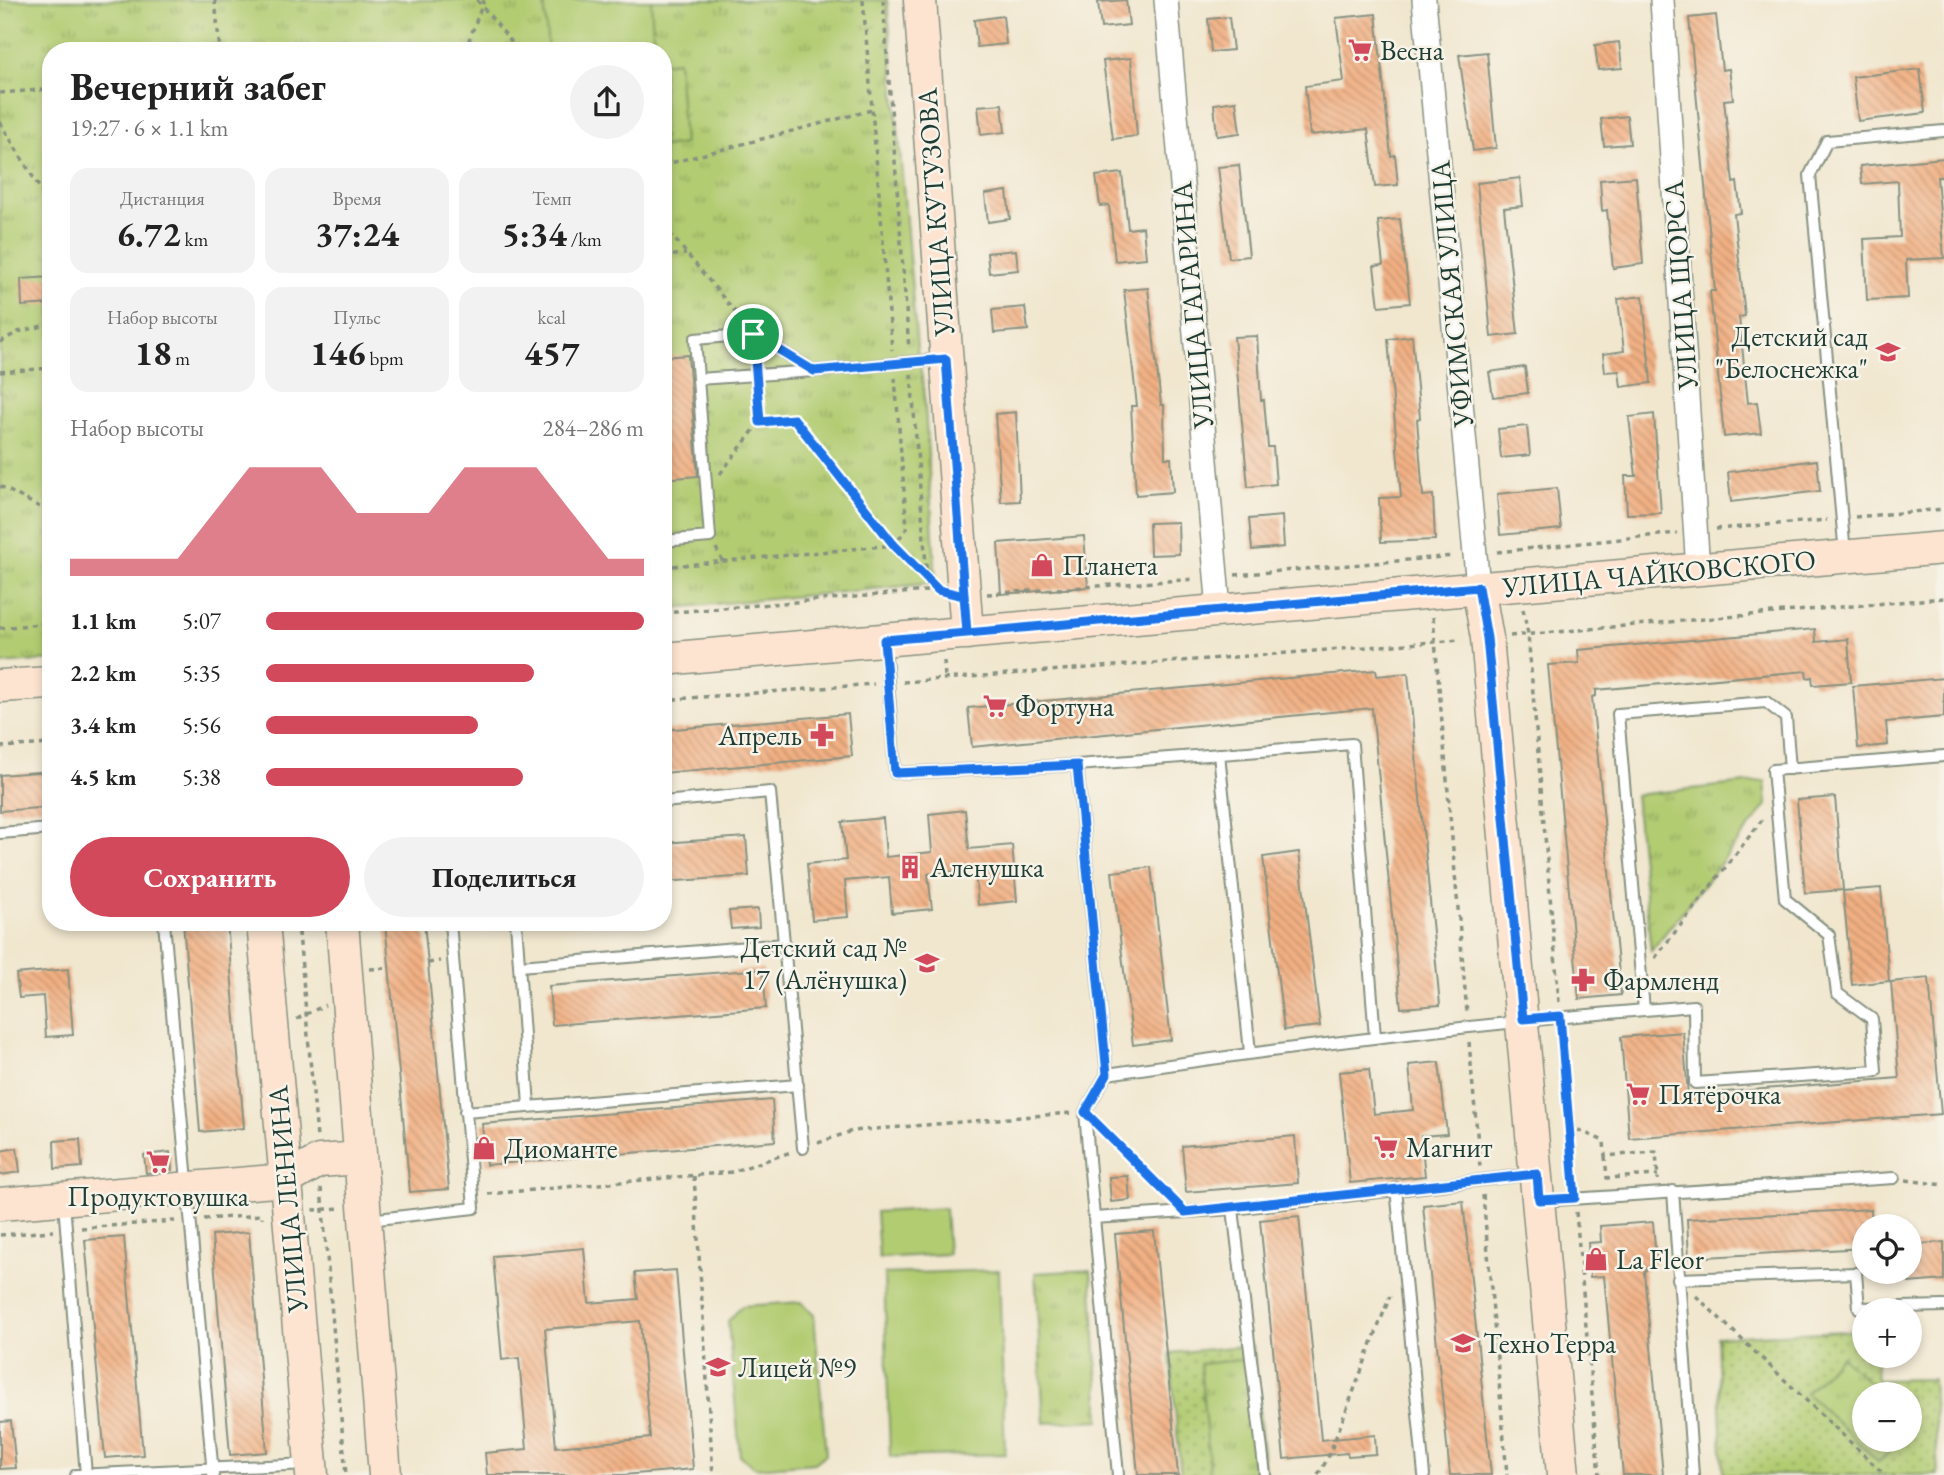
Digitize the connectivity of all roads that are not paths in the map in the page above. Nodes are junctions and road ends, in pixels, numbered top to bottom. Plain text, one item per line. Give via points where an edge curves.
1 (920, 0) edge
2 (1166, 0) edge
3 (1424, 0) edge
4 (1662, 0) edge
5 (1944, 131) edge
6 (946, 359) junction
7 (814, 371) junction
8 (698, 379) junction
9 (672, 540) edge
10 (1944, 548) edge
11 (1845, 557) junction
12 (1699, 571) junction
13 (1478, 587) junction
14 (1219, 610) junction
15 (967, 633) junction
16 (884, 640) junction
17 (672, 658) edge
18 (42, 684) edge
19 (0, 686) edge
20 (1219, 754) junction
21 (1944, 756) edge
22 (1077, 765) junction
23 (1790, 769) junction
24 (672, 801) edge
25 (42, 830) edge
26 (0, 833) edge
27 (165, 931) edge
28 (264, 931) edge
29 (344, 931) edge
30 (451, 931) edge
31 (517, 931) edge
32 (785, 944) junction
33 (520, 966) junction
34 (1644, 1010) junction
35 (1523, 1019) junction
36 (1374, 1037) junction
37 (1250, 1052) junction
38 (1107, 1074) junction
39 (798, 1085) junction
40 (529, 1106) junction
41 (465, 1112) junction
42 (803, 1148) road end
43 (360, 1158) junction
44 (1894, 1178) road end
45 (286, 1180) junction
46 (1538, 1187) junction
47 (1396, 1188) junction
48 (187, 1189) junction
49 (1673, 1191) junction
50 (64, 1200) junction
51 (0, 1204) edge
52 (1233, 1209) junction
53 (1094, 1218) junction
54 (365, 1220) junction
55 (1678, 1279) junction
56 (1944, 1306) edge
57 (311, 1469) edge
58 (212, 1471) edge
59 (76, 1475) edge
60 (86, 1475) edge
61 (385, 1475) edge
62 (1118, 1475) edge
63 (1265, 1475) edge
64 (1424, 1475) edge
65 (1563, 1475) edge
66 (1693, 1475) edge

1 - 6 main road, УЛИЦА КУТУЗОВА
2 - 14 street, УЛИЦА ГАГАРИНА
3 - 13 street, УФИМСКАЯ УЛИЦА
4 - 12 street, УЛИЦА ЩОРСА
5 - 11 lane via 1827,141 1810,175
6 - 7 lane
6 - 15 main road, УЛИЦА КУТУЗОВА via 951,593
7 - 8 lane
7 - 8 lane via 753,334 695,339
8 - 9 lane via 710,537
10 - 11 main road, УЛИЦА ЧАЙКОВСКОГО
11 - 12 main road, УЛИЦА ЧАЙКОВСКОГО
12 - 13 main road, УЛИЦА ЧАЙКОВСКОГО
13 - 14 main road, УЛИЦА ЧАЙКОВСКОГО
13 - 35 main road via 1487,638
14 - 15 main road, УЛИЦА ЧАЙКОВСКОГО
15 - 16 main road, УЛИЦА ЧАЙКОВСКОГО
16 - 17 main road, УЛИЦА ЧАЙКОВСКОГО
16 - 22 lane via 895,773
18 - 19 main road
20 - 22 lane
20 - 36 lane via 1352,744
20 - 37 lane
21 - 23 lane
22 - 38 lane
23 - 34 lane via 1786,718 1766,702 1618,714
23 - 34 lane via 1773,770 1785,899 1829,935 1837,993 1872,1019 1876,1071 1695,1083 1694,1006
24 - 32 lane via 770,792
25 - 26 lane
27 - 48 lane
28 - 45 main road, УЛИЦА ЛЕНИНА
29 - 43 main road via 356,981
30 - 41 lane
31 - 33 lane
32 - 33 lane
32 - 39 lane
33 - 40 lane
34 - 35 lane
35 - 36 lane
35 - 46 main road
36 - 37 lane
37 - 38 lane
38 - 53 lane via 1085,1112
39 - 40 lane
39 - 42 lane
40 - 41 lane
41 - 54 lane via 474,1208
43 - 45 main road via 319,1161
43 - 54 main road
44 - 49 lane
45 - 48 main road
45 - 57 main road, УЛИЦА ЛЕНИНА
46 - 47 lane
46 - 49 lane via 1575,1198
46 - 65 main road
47 - 52 lane
47 - 64 lane
48 - 50 main road
48 - 58 lane
49 - 55 lane
50 - 51 main road
50 - 60 lane
52 - 53 lane
52 - 63 lane
53 - 62 lane
54 - 61 main road
55 - 56 lane via 1856,1273 1859,1308
55 - 66 lane
57 - 58 lane
58 - 60 lane
59 - 60 lane

